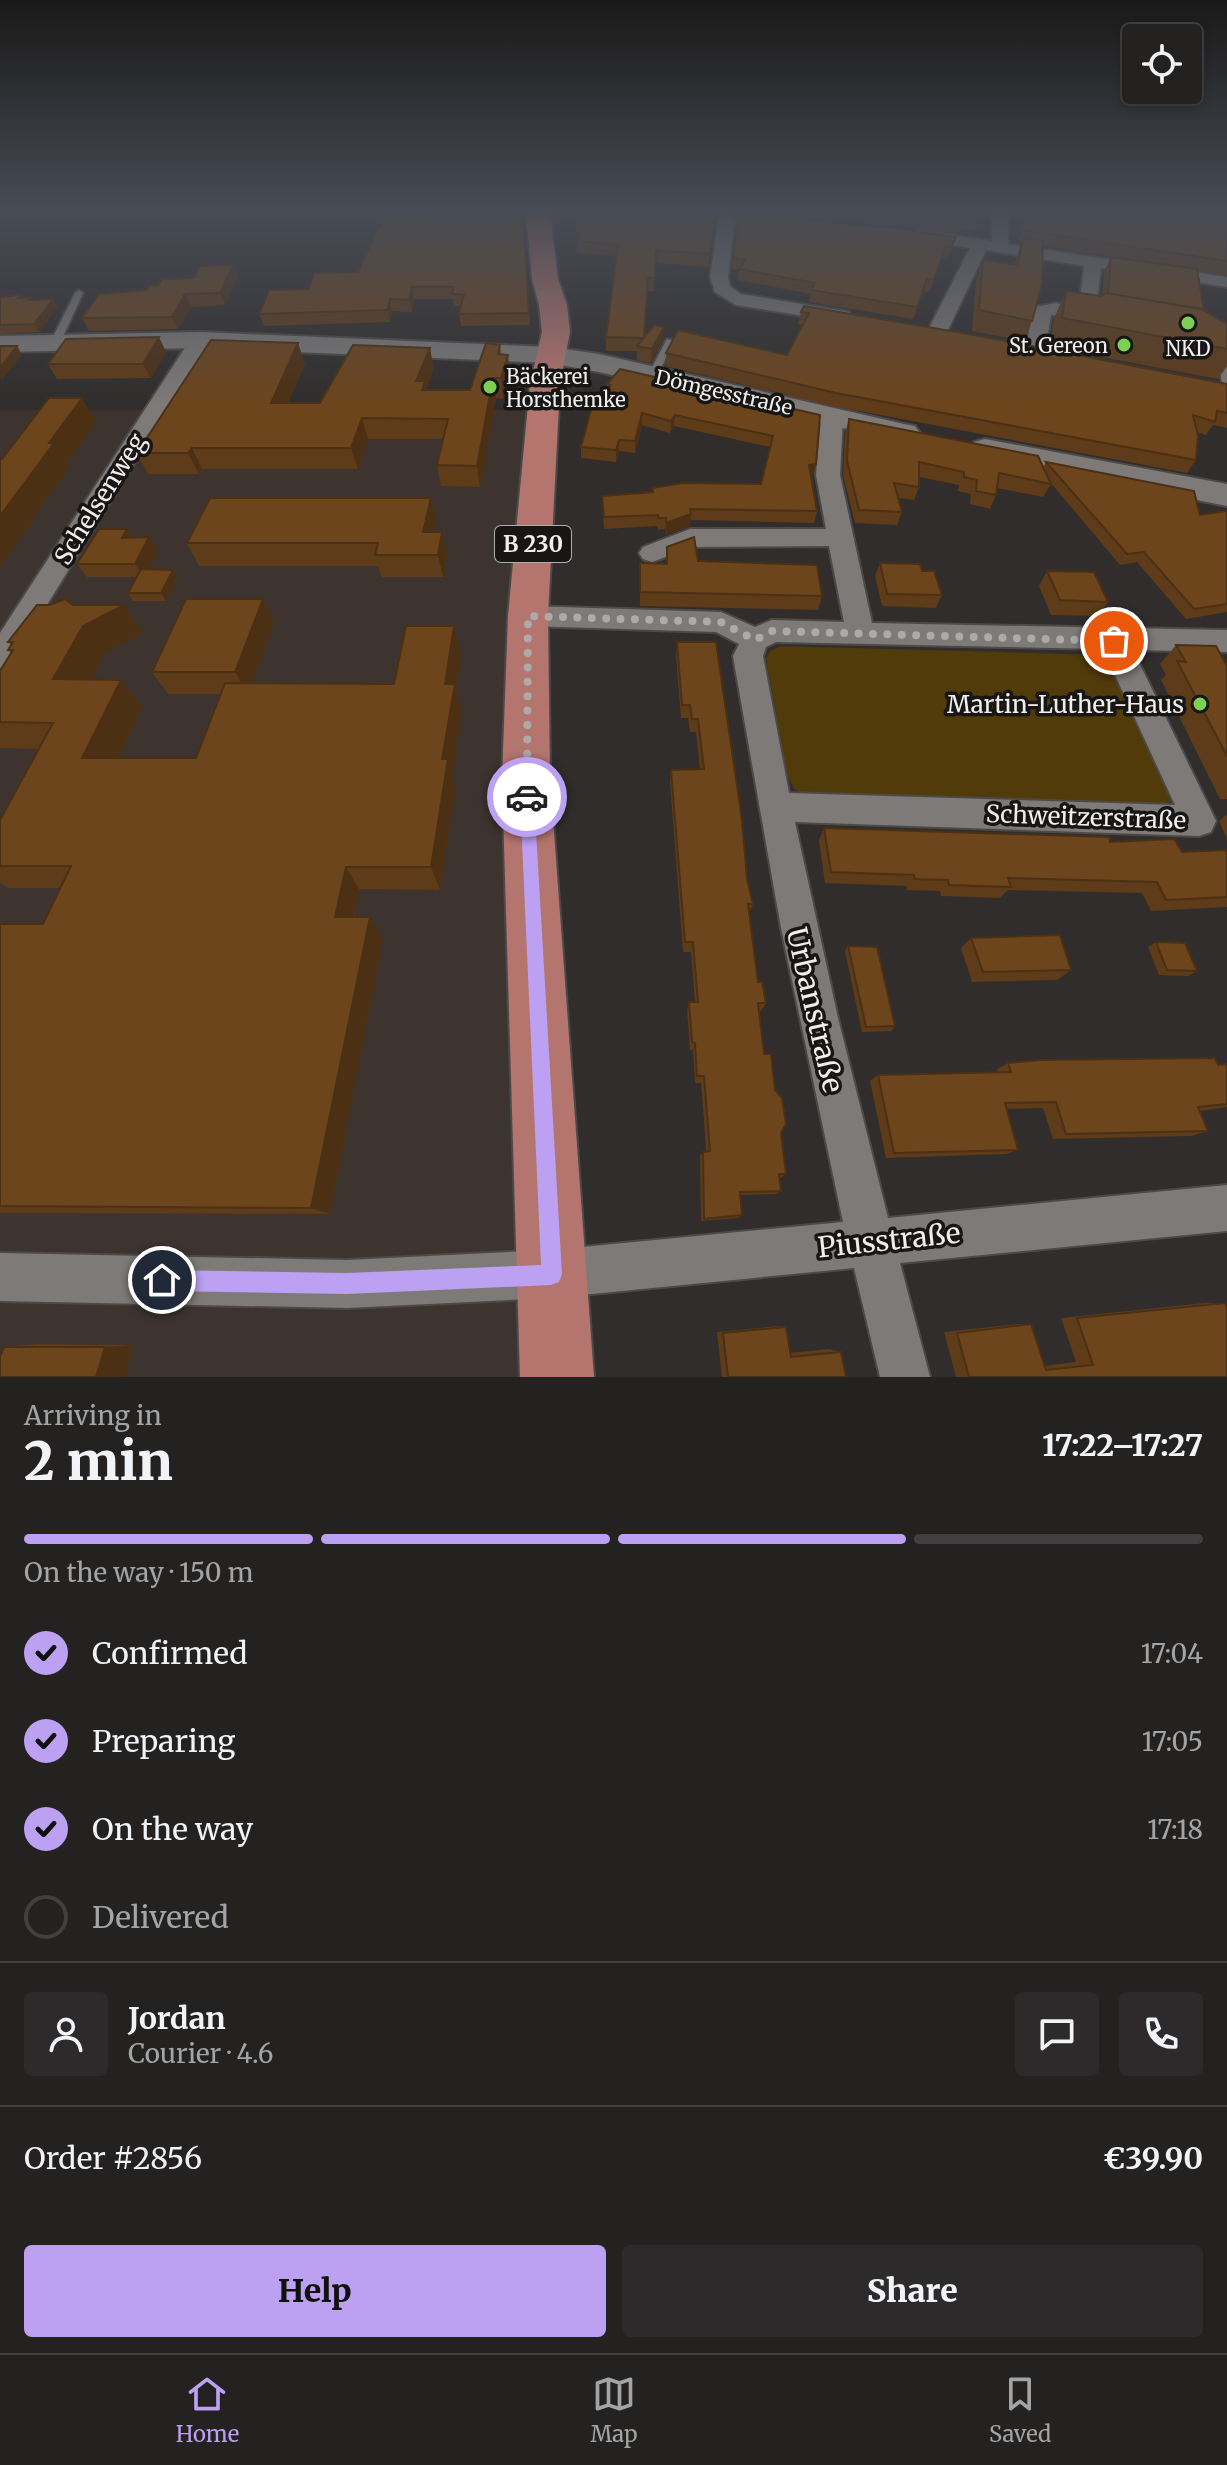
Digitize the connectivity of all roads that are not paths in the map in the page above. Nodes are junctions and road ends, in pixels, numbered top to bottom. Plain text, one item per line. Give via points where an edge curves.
1 (545, 276) edge
2 (719, 276) edge
3 (965, 276) edge
4 (1094, 276) edge
5 (1187, 276) edge
6 (1227, 282) edge
7 (79, 293) dead end
8 (857, 318) edge
9 (937, 332) edge
10 (200, 340) junction
11 (56, 341) junction
12 (670, 341) edge
13 (1208, 343) edge
14 (0, 344) edge
15 (550, 355) junction
16 (1060, 359) edge
17 (653, 375) junction
18 (1222, 387) edge
19 (832, 418) junction
20 (1227, 495) edge
21 (841, 537) junction
22 (652, 553) dead end
23 (528, 616) junction
24 (860, 633) junction
25 (755, 640) junction
26 (1114, 641) junction
27 (1227, 641) edge
28 (3, 647) edge
29 (774, 807) junction
30 (1227, 1208) edge
31 (869, 1241) junction
32 (551, 1274) junction
33 (2, 1284) edge
34 (557, 1377) edge
35 (905, 1377) edge

1 - 15 main road, B 230 via 556,332
2 - 8 street via 721,288 736,299
3 - 9 street
4 - 16 street via 1096,316 1042,311 1028,352
5 - 6 street
7 - 11 lane
10 - 11 main road, Dömgesstraße
10 - 15 main road, Dömgesstraße
10 - 28 street, Schelsenweg
11 - 14 main road, Dömgesstraße
12 - 17 lane
13 - 18 lane via 1222,350
15 - 17 main road, Dömgesstraße
15 - 23 main road, B 230
17 - 19 main road, Dömgesstraße
19 - 20 main road, Dömgesstraße
19 - 21 street via 828,475
21 - 22 street via 690,538
21 - 24 street
23 - 25 street via 721,622
23 - 32 main road, B 230 via 526,778
24 - 25 street via 772,631
24 - 26 street
25 - 29 street, Urbanstraße via 748,656
26 - 27 street
26 - 29 street, Schweitzerstraße via 1199,821
29 - 31 street, Urbanstraße via 818,1028
30 - 31 street, Piusstraße
31 - 32 street, Piusstraße
31 - 35 street, Urbanstraße
32 - 33 street via 347,1284
32 - 34 main road, B 230

